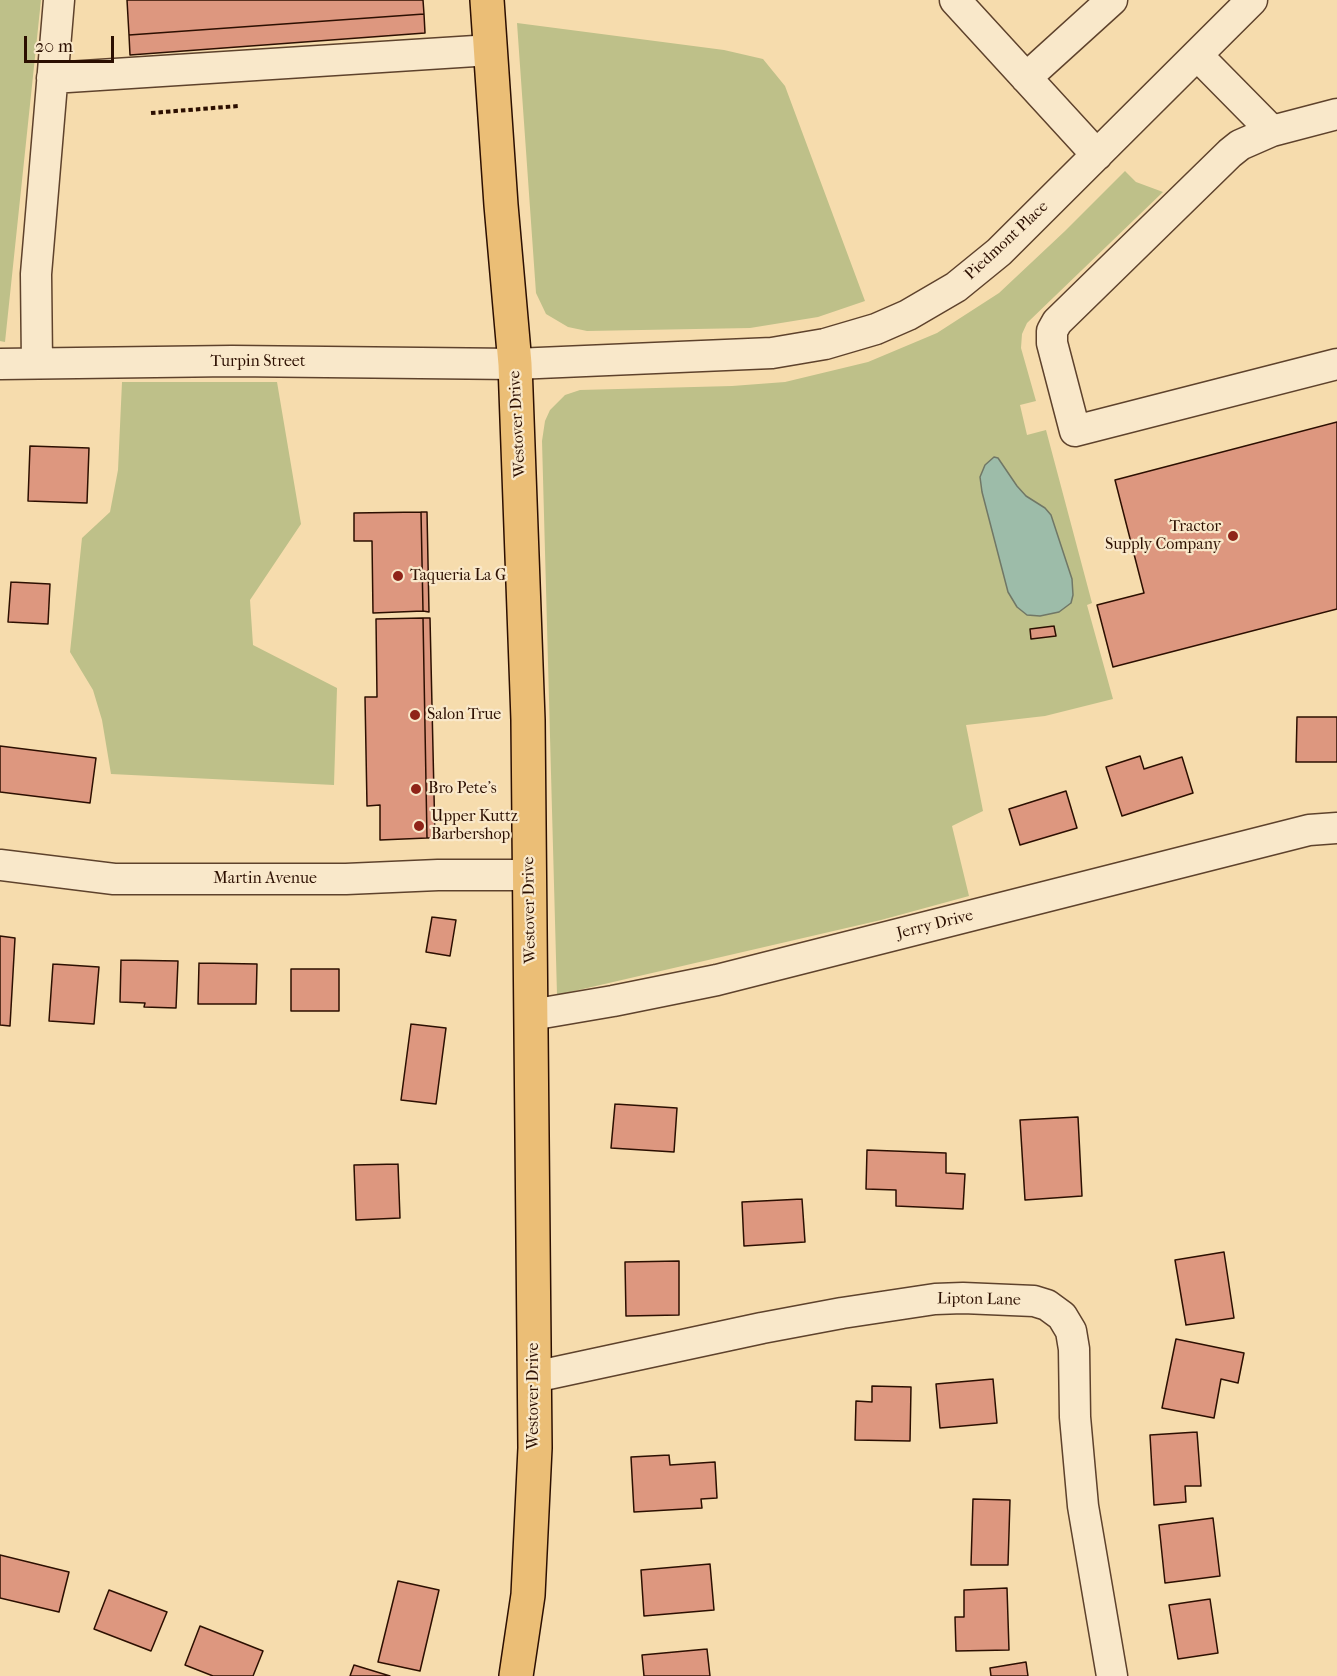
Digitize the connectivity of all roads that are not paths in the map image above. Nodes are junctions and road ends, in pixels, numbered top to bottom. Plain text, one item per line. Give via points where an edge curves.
1 (59, 0) edge
2 (487, 0) edge
3 (955, 0) edge
4 (1112, 0) edge
5 (1252, 0) edge
6 (490, 50) junction
7 (1197, 55) junction
8 (52, 78) junction
9 (1026, 78) junction
10 (1337, 114) edge
11 (1272, 131) junction
12 (1097, 155) junction
13 (0, 363) edge
14 (37, 363) junction
15 (515, 364) junction
16 (1337, 364) edge
17 (1337, 828) edge
18 (0, 866) edge
19 (530, 875) junction
20 (531, 1015) junction
21 (534, 1377) junction
22 (516, 1676) edge
23 (1112, 1676) edge

1 - 8 street
2 - 6 main road, Westover Drive
3 - 9 street
4 - 9 street
5 - 7 street, Piedmont Place
6 - 8 street
6 - 15 main road, Westover Drive
7 - 11 street
7 - 12 street, Piedmont Place
8 - 14 street via 36,274
9 - 12 street
10 - 11 street
11 - 16 street via 1230,153 1057,322 1052,343 1075,431
12 - 15 street, Piedmont Place via 999,252 957,286 876,329 825,344 772,353
13 - 14 street, Turpin Street
14 - 15 street, Turpin Street
15 - 19 main road, Westover Drive via 525,582
17 - 20 street, Jerry Drive via 1309,830 717,980
18 - 19 street, Martin Avenue via 114,879
19 - 20 main road, Westover Drive
20 - 21 main road, Westover Drive
21 - 22 main road, Westover Drive via 528,1595
21 - 23 street, Lipton Lane via 762,1328 935,1299 1034,1301 1047,1305 1062,1316 1071,1331 1083,1506

